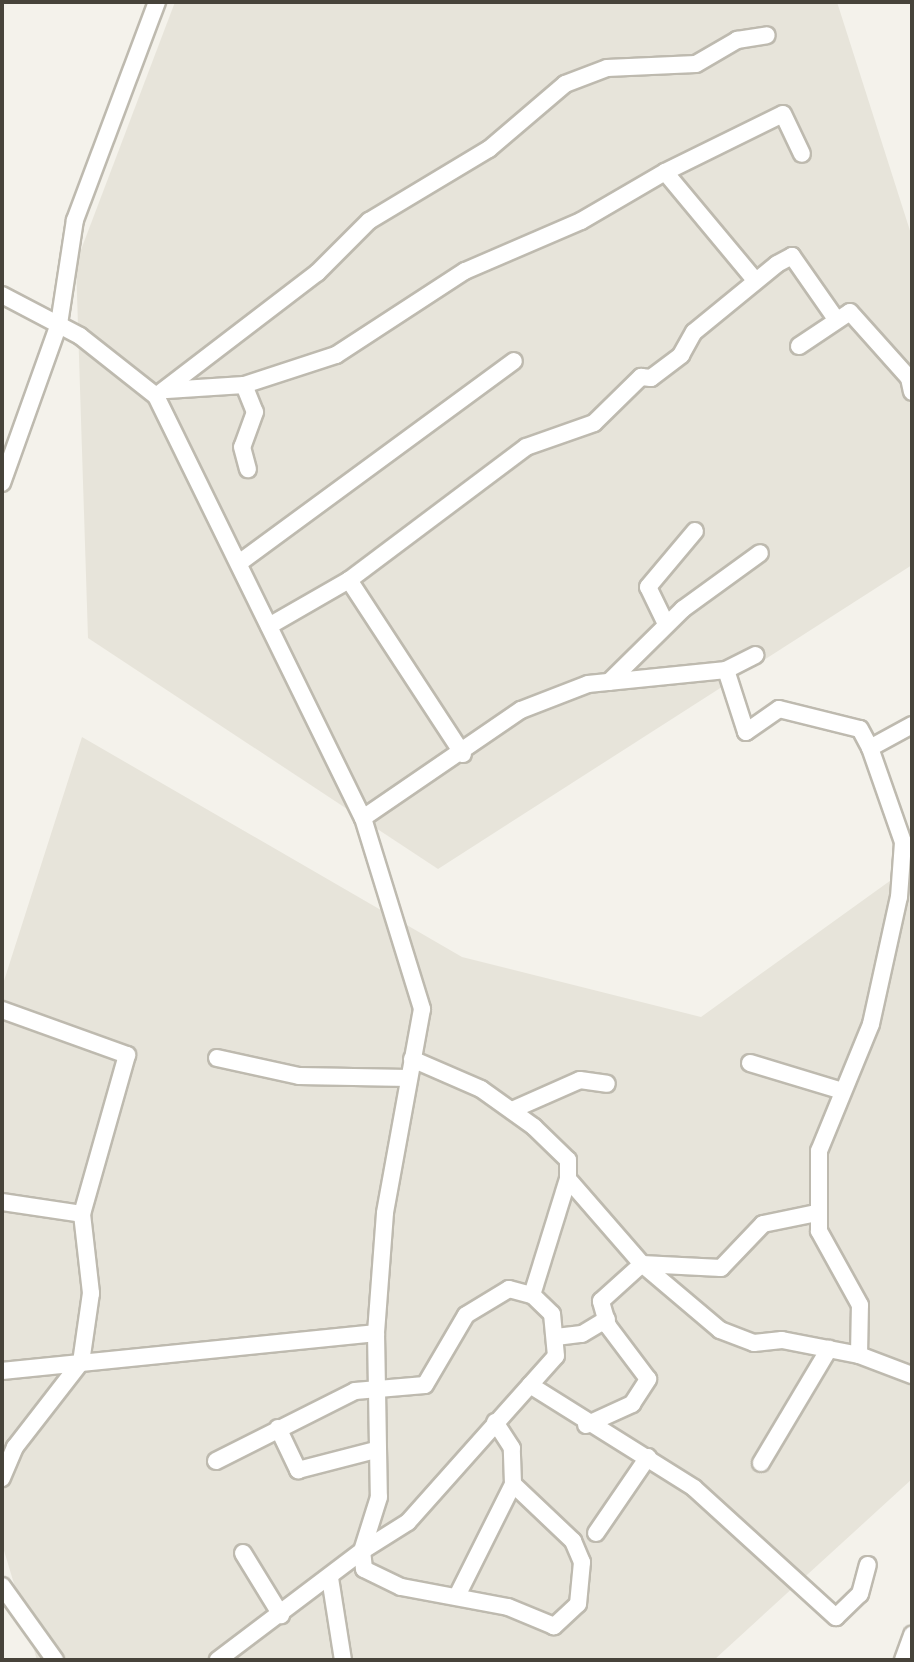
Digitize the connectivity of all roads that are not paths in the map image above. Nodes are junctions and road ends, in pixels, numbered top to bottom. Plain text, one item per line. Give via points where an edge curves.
1 (157, 2) edge
2 (767, 35) dead end
3 (802, 154) dead end
4 (665, 172) junction
5 (755, 280) junction
6 (2, 295) edge
7 (836, 319) junction
8 (59, 324) junction
9 (799, 346) dead end
10 (514, 361) dead end
11 (244, 385) junction
12 (912, 392) edge
13 (162, 393) junction
14 (248, 469) dead end
15 (2, 483) edge
16 (695, 531) dead end
17 (760, 553) dead end
18 (239, 563) junction
19 (349, 580) junction
20 (666, 624) junction
21 (269, 626) junction
22 (755, 655) dead end
23 (726, 670) junction
24 (609, 682) junction
25 (912, 725) edge
26 (870, 748) junction
27 (463, 754) junction
28 (363, 818) junction
29 (908, 843) edge
30 (899, 897) junction
31 (912, 912) edge
32 (2, 1010) edge
33 (217, 1058) dead end
34 (412, 1059) junction
35 (750, 1063) dead end
36 (408, 1078) junction
37 (607, 1084) dead end
38 (843, 1091) junction
39 (512, 1110) junction
40 (568, 1179) junction
41 (2, 1202) edge
42 (816, 1213) junction
43 (82, 1214) junction
44 (642, 1264) junction
45 (532, 1295) junction
46 (607, 1319) junction
47 (376, 1333) junction
48 (556, 1337) junction
49 (829, 1349) junction
50 (859, 1355) junction
51 (81, 1362) junction
52 (2, 1371) edge
53 (912, 1375) edge
54 (530, 1385) junction
55 (376, 1389) junction
56 (495, 1422) junction
57 (586, 1425) junction
58 (278, 1428) junction
59 (376, 1450) junction
60 (648, 1457) junction
61 (216, 1461) dead end
62 (761, 1463) dead end
63 (2, 1478) edge
64 (513, 1484) junction
65 (596, 1533) dead end
66 (362, 1551) junction
67 (243, 1553) dead end
68 (868, 1565) dead end
69 (330, 1578) junction
70 (2, 1586) edge
71 (457, 1596) junction
72 (281, 1615) junction
73 (912, 1635) edge
74 (55, 1660) edge
75 (218, 1660) edge
76 (343, 1660) edge
77 (903, 1660) edge

1 - 8 street via 75,220
2 - 13 street via 737,40 696,64 607,68 565,84 489,149 369,221 317,273 239,326
3 - 4 street via 783,114
4 - 5 street
4 - 11 street via 581,221 465,271 336,355
5 - 7 street via 792,256
5 - 19 street via 694,332 681,355 651,378 641,377 594,423 526,447
6 - 8 street
7 - 9 street
7 - 12 street via 850,312 868,327
8 - 13 street
8 - 15 street
10 - 18 street
11 - 13 street
11 - 14 street via 255,412 242,447
13 - 18 street
16 - 20 street via 648,587
17 - 20 street
18 - 21 street
19 - 21 street
19 - 27 street
20 - 24 street
21 - 28 street
22 - 23 street
23 - 24 street
23 - 26 street via 746,732 779,709 860,729
24 - 27 street via 558,691
25 - 26 street
26 - 29 street
27 - 28 street
28 - 34 street via 422,1009
29 - 30 street
30 - 31 street
30 - 38 street via 871,1024
32 - 43 street via 127,1055
33 - 36 street via 310,1077
34 - 36 street
34 - 39 street
35 - 38 street
36 - 47 street via 385,1213
37 - 39 street via 580,1080
38 - 42 street via 819,1151
39 - 40 street via 568,1160
40 - 44 street
40 - 45 street
41 - 43 street
42 - 44 street via 763,1224 721,1268
42 - 50 street via 831,1258 860,1305
43 - 51 street via 91,1293
44 - 46 street via 601,1301
44 - 49 street via 739,1340
45 - 48 street via 552,1314
45 - 55 street via 509,1289 466,1315 425,1385
46 - 48 street via 582,1334
46 - 57 street via 648,1379 632,1404
47 - 51 street
47 - 55 street
48 - 54 street via 556,1356
49 - 50 street
49 - 62 street
50 - 53 street
51 - 52 street
51 - 63 street via 15,1447
54 - 56 street
54 - 57 street
55 - 58 street via 355,1391
55 - 59 street
56 - 64 street via 512,1448
56 - 66 street via 408,1522
57 - 60 street
58 - 59 street via 298,1470
58 - 61 street
59 - 66 street via 379,1497
60 - 65 street
60 - 68 street via 694,1488 836,1617 860,1594
64 - 71 street
64 - 71 street via 573,1541 582,1562 578,1604 554,1626
66 - 69 street
66 - 71 street via 364,1569 388,1583
67 - 72 street
69 - 72 street
69 - 76 street
70 - 74 street
72 - 75 street
73 - 77 street

